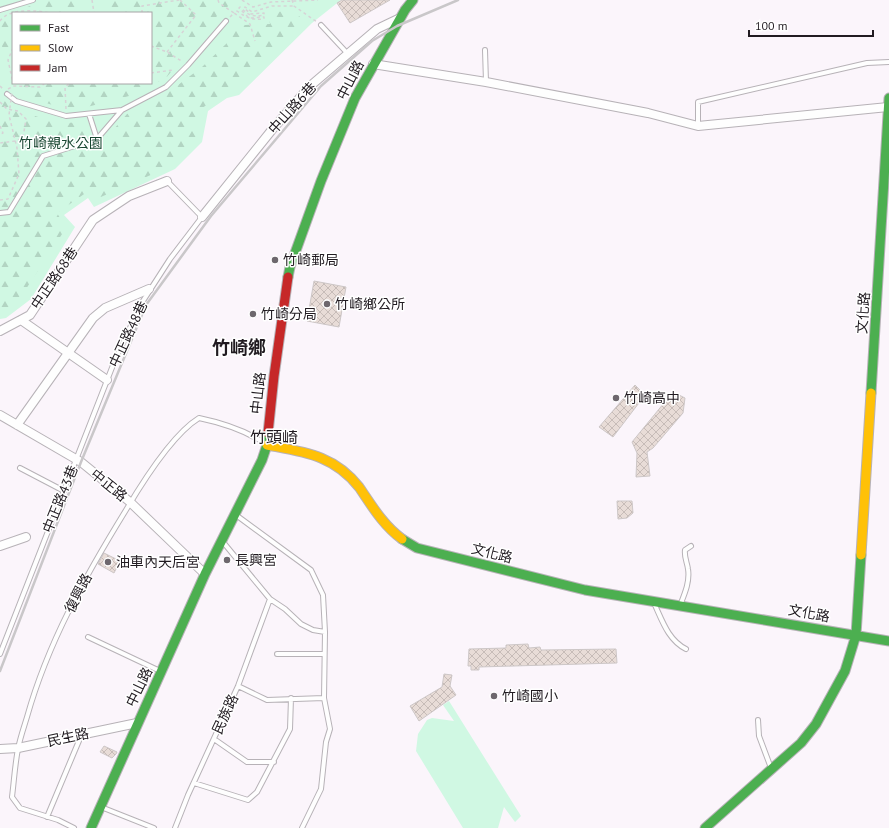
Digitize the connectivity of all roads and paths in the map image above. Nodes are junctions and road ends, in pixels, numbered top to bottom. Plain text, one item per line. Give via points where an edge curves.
1 (33, 0) edge
2 (92, 0) edge
3 (179, 0) edge
4 (218, 0) edge
5 (242, 0) edge
6 (318, 0) edge
7 (413, 0) edge
8 (293, 1) edge
9 (294, 6) junction
10 (0, 10) edge
11 (26, 12) edge
12 (44, 12) edge
13 (94, 12) edge
14 (142, 12) edge
15 (234, 13) junction
16 (12, 14) edge
17 (400, 18) junction
18 (0, 21) edge
19 (226, 22) joint
20 (321, 25) joint
21 (255, 41) dead end
22 (152, 46) edge
23 (12, 50) edge
24 (485, 50) dead end
25 (166, 52) junction
26 (348, 54) junction
27 (889, 62) edge
28 (373, 64) junction
29 (187, 67) junction
30 (152, 73) edge
31 (12, 78) edge
32 (486, 82) junction
33 (44, 84) edge
34 (69, 84) edge
35 (14, 86) joint
36 (8, 92) junction
37 (0, 102) edge
38 (889, 103) edge
39 (122, 110) junction
40 (89, 114) junction
41 (66, 116) junction
42 (0, 126) edge
43 (698, 126) junction
44 (0, 134) edge
45 (97, 139) junction
46 (0, 143) edge
47 (166, 181) joint
48 (0, 200) edge
49 (0, 213) edge
50 (202, 217) junction
51 (886, 231) edge
52 (149, 289) junction
53 (21, 320) junction
54 (0, 331) edge
55 (68, 353) junction
56 (107, 380) junction
57 (0, 416) edge
58 (17, 425) junction
59 (267, 445) junction
60 (76, 459) junction
61 (20, 468) dead end
62 (64, 491) junction
63 (130, 502) junction
64 (234, 514) junction
65 (26, 537) dead end
66 (222, 540) junction
67 (0, 546) edge
68 (691, 546) dead end
69 (205, 574) junction
70 (270, 599) junction
71 (654, 602) junction
72 (680, 606) junction
73 (324, 632) junction
74 (856, 635) junction
75 (88, 637) dead end
76 (889, 641) edge
77 (686, 649) dead end
78 (0, 654) edge
79 (277, 654) dead end
80 (324, 654) junction
81 (162, 672) junction
82 (238, 686) junction
83 (291, 698) junction
84 (324, 698) junction
85 (758, 720) dead end
86 (137, 723) junction
87 (81, 734) junction
88 (214, 739) junction
89 (18, 748) junction
90 (0, 749) edge
91 (274, 762) junction
92 (771, 769) junction
93 (194, 783) junction
94 (101, 807) junction
95 (47, 817) junction
96 (74, 828) edge
97 (91, 828) edge
98 (154, 828) edge
99 (175, 828) edge
100 (302, 828) edge
101 (705, 828) edge

1 - 10 lane
2 - 13 path
3 - 14 path via 142,6
3 - 25 path via 196,15
4 - 15 path
5 - 8 path via 253,7 272,2
6 - 8 path
7 - 17 street, 中山路
8 - 9 path
9 - 15 path via 252,12 244,8 251,14 264,13 254,16 239,8 249,18 264,19 248,19 237,10
9 - 20 path
11 - 12 path
15 - 19 path
15 - 21 path via 250,24
16 - 18 path
17 - 26 street, 中山路6巷 via 377,29
17 - 28 street, 中山路
19 - 29 lane
20 - 26 lane
22 - 25 path
23 - 31 path via 8,60
24 - 32 lane
25 - 29 path
26 - 50 street, 中山路6巷 via 309,87 271,130
27 - 43 lane via 867,63 698,102
28 - 32 street
28 - 59 street, 中山路 via 355,98 321,181 290,267
29 - 30 path
29 - 39 lane via 166,87
32 - 43 street via 648,113
33 - 35 path via 40,87
34 - 41 path via 65,87
35 - 36 path
36 - 41 lane via 16,101
36 - 48 path, bridge via 9,115 17,148 19,174 8,199
37 - 46 path, bridge via 7,109 18,111 26,119 24,138
38 - 43 street
38 - 51 street, 文化路
39 - 40 lane
39 - 45 lane
40 - 41 lane
40 - 45 lane
42 - 44 path via 3,133
45 - 49 lane via 43,156 9,212
47 - 50 lane
47 - 53 street, 中正路68巷 via 129,196 93,220 30,315
50 - 52 lane, 中山路6巷
51 - 74 street, 文化路
52 - 55 street via 105,308 94,318
52 - 56 lane, 中正路48巷
53 - 54 street
53 - 55 street, 中正路68巷
55 - 56 street, 中正路48巷
55 - 58 street
56 - 60 lane, 中正路48巷
57 - 58 street, 中正路
58 - 60 street, 中正路
59 - 63 lane, 復興路 via 227,424 199,418 191,423 161,457
59 - 64 street, 中山路
59 - 71 street, 文化路 via 325,458 359,485 384,522 402,539 417,548 585,590
60 - 62 lane, 中正路43巷
60 - 63 street, 中正路
61 - 62 lane
62 - 78 lane, 中正路43巷
63 - 69 street, 中正路
63 - 89 lane, 復興路 via 86,576 48,654 32,697
64 - 66 street, 中山路
64 - 73 lane via 311,570 322,595
65 - 67 street
66 - 69 street, 中山路
66 - 70 lane
68 - 72 lane via 686,550 688,576 686,592
69 - 81 street, 中山路
70 - 73 lane via 301,624
70 - 82 lane, 民族路
71 - 72 street, 文化路
71 - 77 lane via 670,635
72 - 74 street, 文化路
73 - 80 lane
74 - 76 street
74 - 92 street via 845,671 816,724 801,743
75 - 81 lane
79 - 80 lane
80 - 84 lane
81 - 86 street, 中山路
82 - 83 lane via 267,700
82 - 88 lane, 民族路
83 - 84 lane
83 - 91 lane via 290,729
84 - 100 lane via 330,729 326,742 321,789
85 - 92 lane via 759,736
86 - 87 street, 民生路
86 - 94 street, 中山路
87 - 89 street, 民生路
87 - 95 lane
88 - 91 lane via 247,762
88 - 93 lane, 民族路
89 - 90 street, 民生路
89 - 95 lane, 復興路 via 12,797 20,808
91 - 93 lane via 257,792 248,800
92 - 101 street
93 - 99 lane, 民族路
94 - 97 street, 中山路
94 - 98 lane
95 - 96 lane, 復興路

